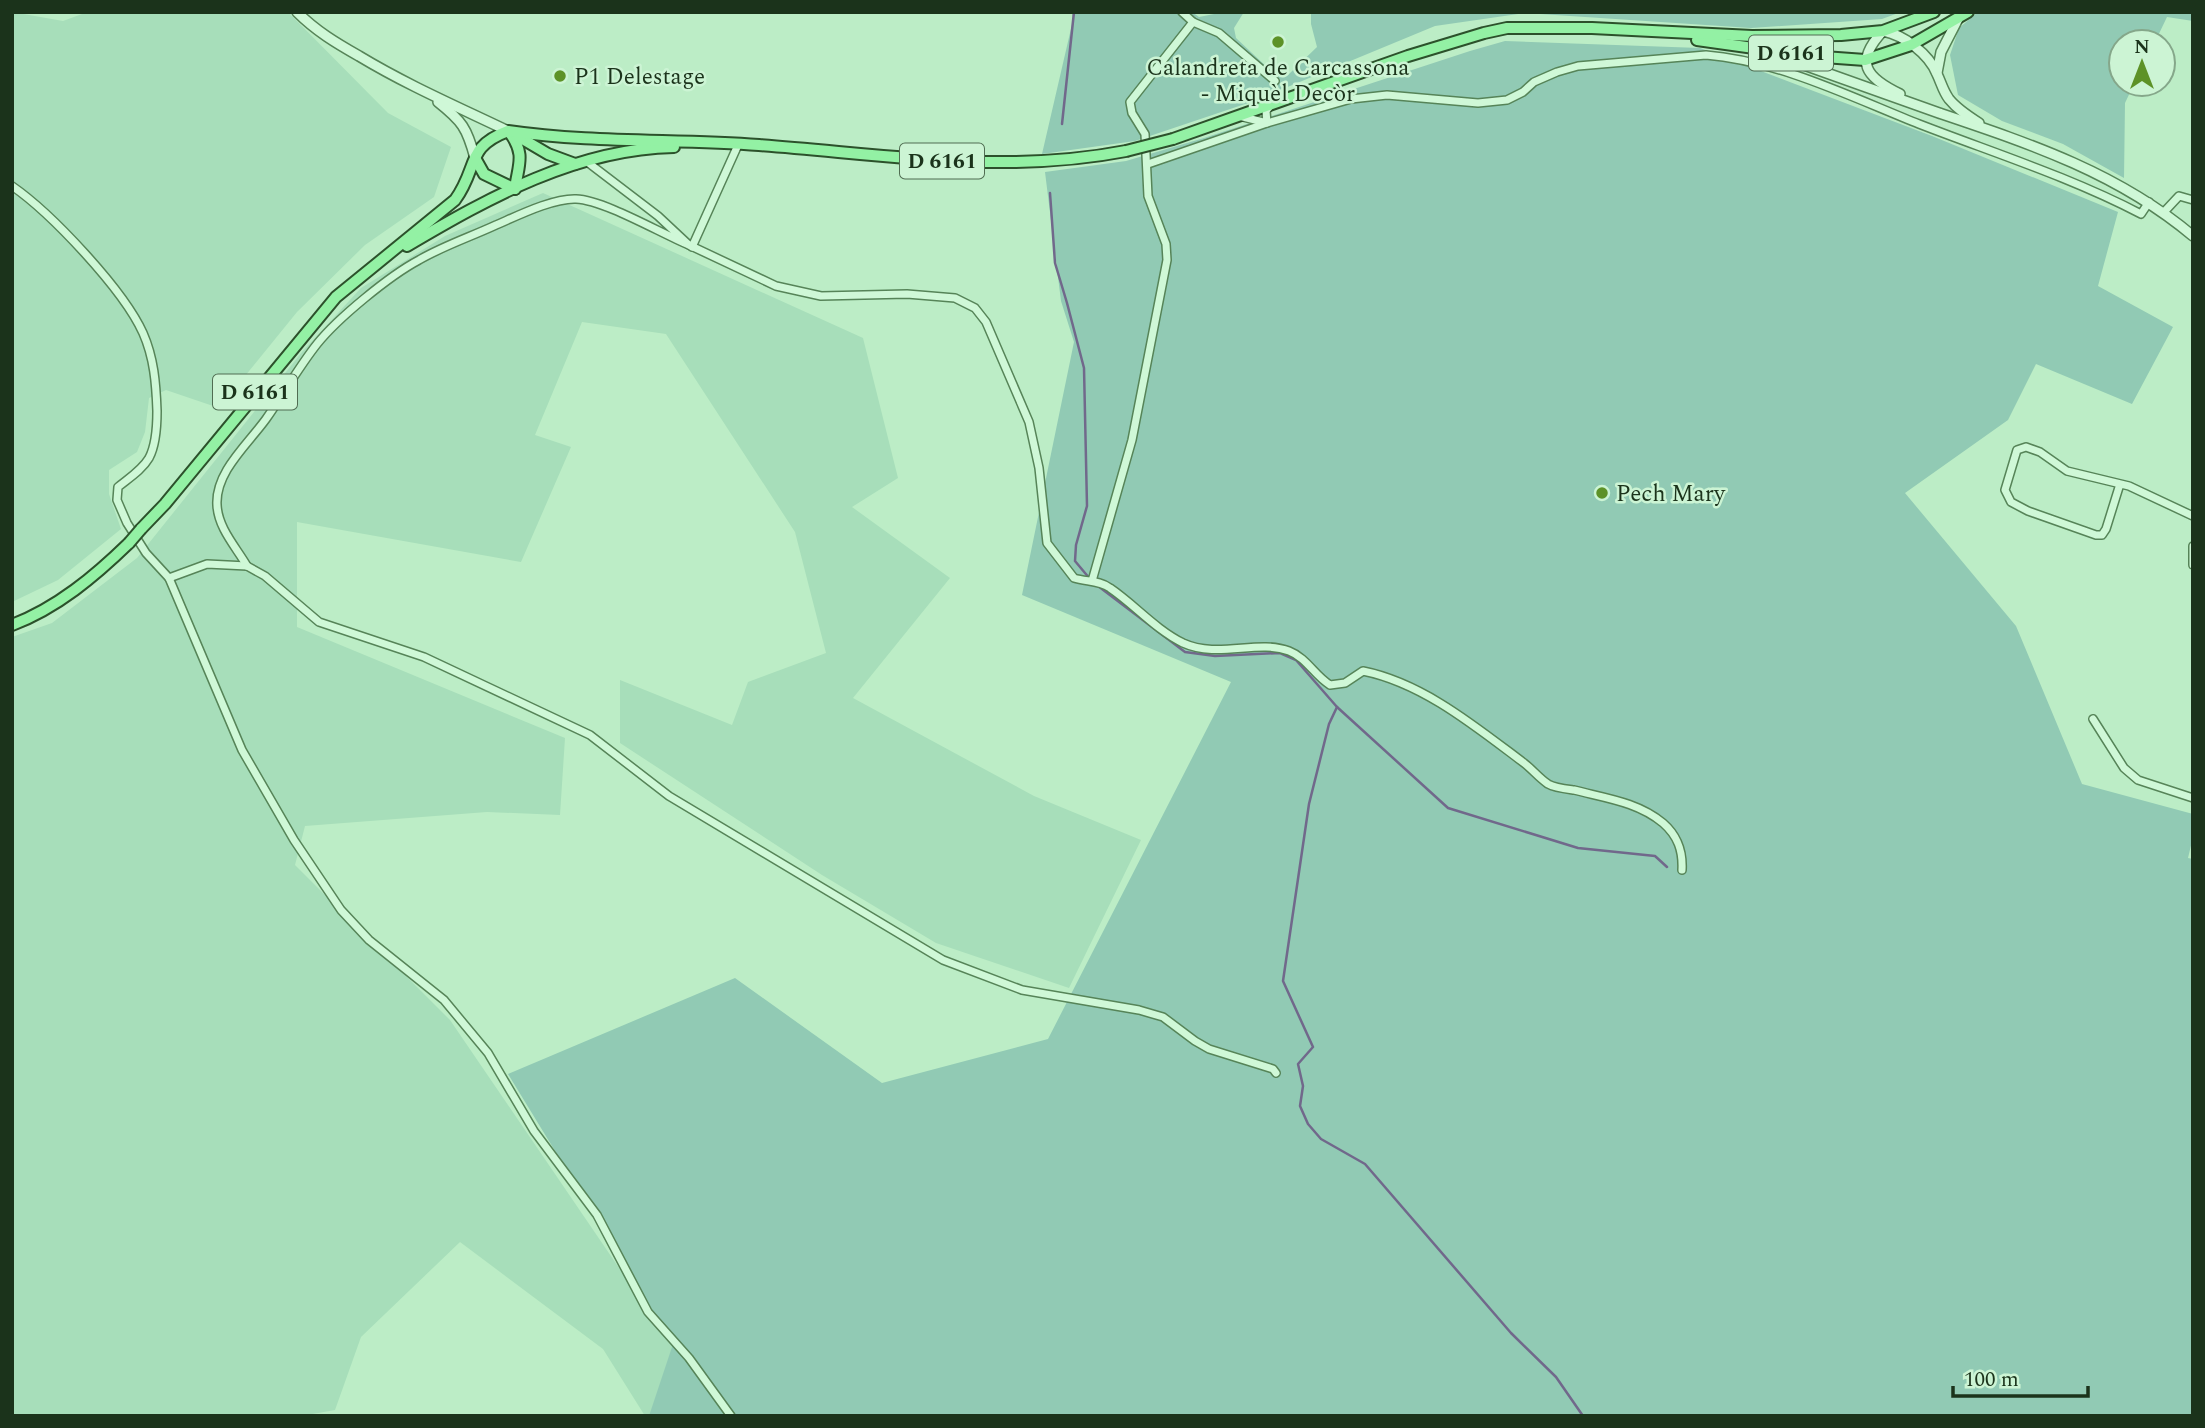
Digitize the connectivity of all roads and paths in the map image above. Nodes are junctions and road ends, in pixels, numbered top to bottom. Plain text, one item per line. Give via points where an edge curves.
1 (297, 12) edge
2 (1182, 12) edge
3 (1934, 12) edge
4 (1963, 16) edge
5 (1194, 22) junction
6 (1883, 31) junction
7 (1642, 32) junction
8 (1717, 43) junction
9 (1911, 45) junction
10 (1865, 60) junction
11 (1937, 73) junction
12 (1275, 81) dead end
13 (428, 94) junction
14 (1271, 104) junction
15 (1916, 105) junction
16 (1239, 116) junction
17 (1267, 123) junction
18 (509, 131) junction
19 (1992, 131) junction
20 (738, 145) junction
21 (757, 145) junction
22 (475, 158) junction
23 (580, 162) junction
24 (1149, 164) junction
25 (12, 186) edge
26 (515, 189) junction
27 (2193, 200) edge
28 (2149, 202) junction
29 (2164, 212) junction
30 (2193, 236) edge
31 (690, 246) junction
32 (378, 263) junction
33 (2120, 484) junction
34 (2193, 516) edge
35 (2193, 545) edge
36 (2193, 565) edge
37 (247, 566) junction
38 (169, 578) junction
39 (1093, 581) junction
40 (12, 625) edge
41 (2093, 719) dead end
42 (2193, 798) edge
43 (1682, 870) dead end
44 (1276, 1073) dead end
45 (731, 1416) edge

1 - 13 street via 315,30
2 - 5 street
3 - 6 main road, D 6161
4 - 9 main road, D 6161
4 - 11 street via 1941,52
5 - 12 street via 1219,33
5 - 24 street via 1130,102 1145,134
6 - 7 main road, D 6161 via 1841,36
6 - 9 street
6 - 10 street via 1870,45
7 - 8 main road, D 6161
7 - 14 main road, D 6161 via 1507,28 1408,56
8 - 10 main road, D 6161
8 - 15 street via 1793,61
9 - 10 main road, D 6161
9 - 11 street
10 - 15 street via 1875,79
11 - 19 street via 1954,105
13 - 18 street
13 - 22 street via 460,119
14 - 16 main road, D 6161
14 - 17 street
15 - 19 street
16 - 17 street
16 - 21 main road, D 6161, bridge via 1173,139 1078,159 955,163
17 - 24 street
17 - 28 street via 1351,99 1387,95 1478,103 1507,100 1547,76 1578,66 1715,56 1795,76 2092,189 2141,214
18 - 21 main road via 588,139
18 - 22 main road via 489,139
18 - 23 main road via 548,154
18 - 26 main road via 521,157
19 - 28 street via 2090,169
20 - 21 main road, D 6161
20 - 23 main road, D 6161 via 656,148
20 - 31 street
22 - 26 main road via 484,174
22 - 32 main road via 456,200
23 - 26 main road, D 6161
23 - 31 street via 658,216
24 - 39 street via 1148,196 1166,244 1167,260 1132,440
25 - 38 street via 30,198 92,263 144,335 155,373 155,437 144,465 118,487 117,500 146,553
26 - 32 main road, D 6161 via 474,207
27 - 29 street via 2179,196
28 - 29 street
29 - 30 street
31 - 37 street via 599,204 576,199 556,201 504,221 400,272 317,344 220,484 217,505 222,527
31 - 39 street via 776,286 821,296 907,294 955,298 975,307 1030,422 1040,468 1047,543 1074,578
32 - 40 main road, D 6161, bridge via 336,297 129,542 90,579 46,610
33 - 33 street via 2067,471 2026,447 2017,450 2005,490 2011,502 2028,511 2102,535
33 - 34 street
35 - 36 street
37 - 38 street via 207,564
37 - 44 street via 327,626 424,657 590,736 669,796 943,960 1022,990 1163,1017 1209,1049
38 - 45 street via 242,750 294,840 341,909 369,940 444,1000 488,1053 534,1131 597,1215 648,1312
39 - 43 street via 1108,586 1152,623 1198,648 1288,650 1330,685 1363,671 1432,698 1549,785 1629,803 1652,815 1678,841
41 - 42 street via 2124,768 2138,780

